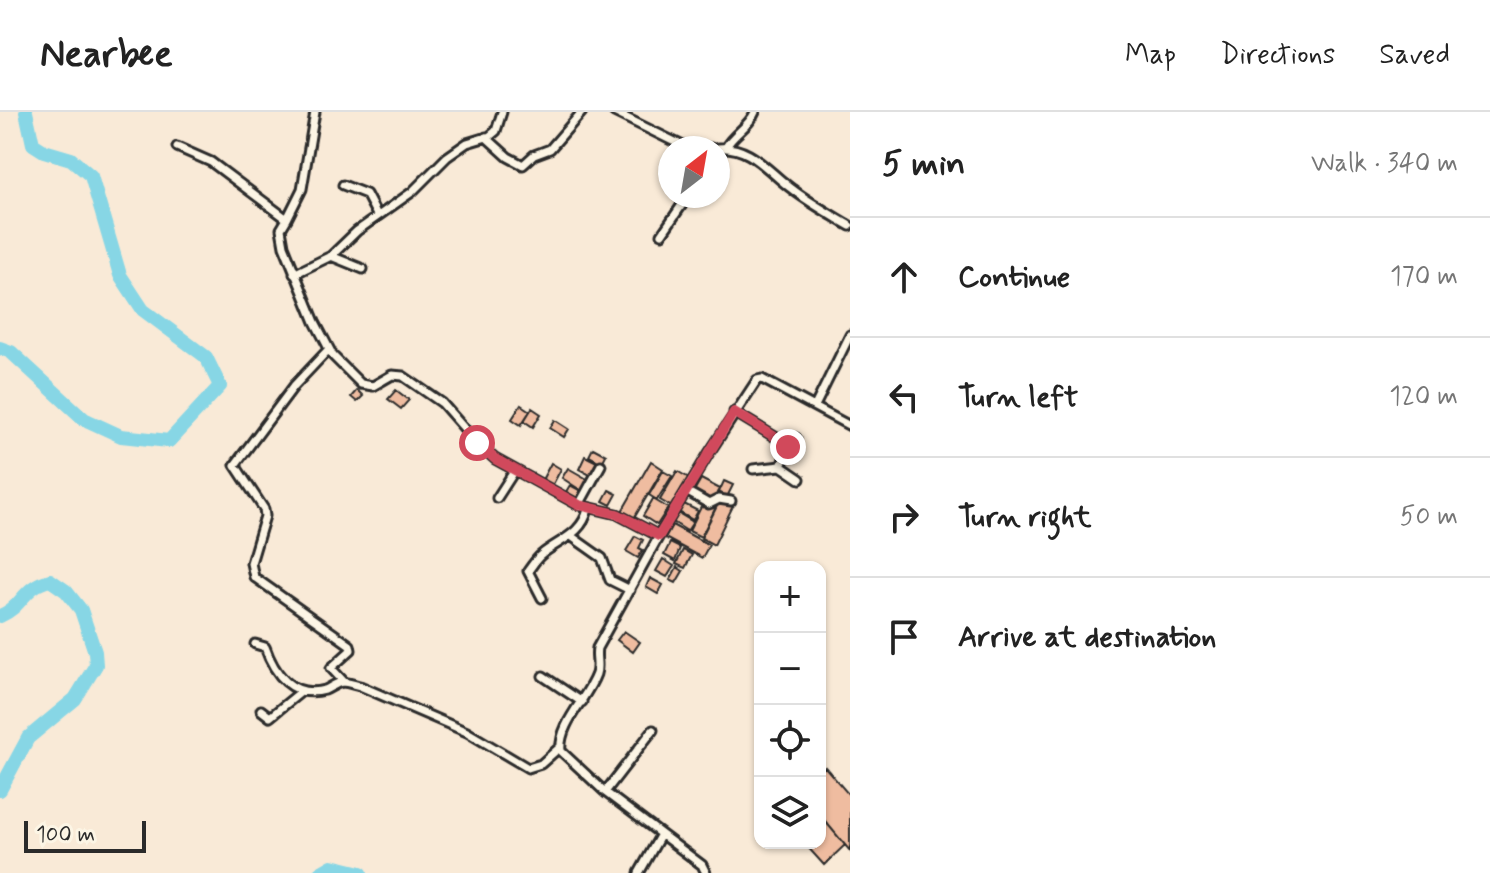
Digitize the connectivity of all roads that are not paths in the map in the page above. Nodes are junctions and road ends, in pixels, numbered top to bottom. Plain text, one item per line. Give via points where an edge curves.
1 (315, 112) edge
2 (502, 112) edge
3 (582, 112) edge
4 (614, 112) edge
5 (755, 112) edge
6 (663, 136) edge
7 (486, 137) junction
8 (730, 138) edge
9 (177, 147) dead end
10 (730, 149) edge
11 (343, 185) dead end
12 (680, 208) edge
13 (377, 215) junction
14 (287, 219) junction
15 (849, 224) edge
16 (662, 234) dead end
17 (331, 256) junction
18 (363, 269) dead end
19 (294, 274) junction
20 (850, 335) edge
21 (328, 350) junction
22 (815, 406) junction
23 (734, 412) junction
24 (850, 426) edge
25 (796, 438) dead end
26 (785, 443) junction
27 (601, 465) dead end
28 (781, 466) junction
29 (753, 469) dead end
30 (515, 470) junction
31 (800, 479) dead end
32 (686, 491) junction
33 (497, 498) dead end
34 (731, 501) dead end
35 (579, 505) junction
36 (588, 509) junction
37 (571, 536) junction
38 (659, 536) junction
39 (630, 590) junction
40 (542, 598) dead end
41 (255, 644) dead end
42 (543, 676) dead end
43 (344, 682) junction
44 (302, 691) junction
45 (582, 702) junction
46 (261, 710) dead end
47 (653, 730) dead end
48 (560, 747) junction
49 (605, 792) junction
50 (660, 836) junction
51 (639, 873) edge
52 (706, 873) edge

1 - 14 street via 302,189
2 - 7 street via 496,131
3 - 7 street via 550,149 523,165
4 - 6 street
5 - 8 street
7 - 13 street via 447,157 412,192
9 - 14 street via 211,162
10 - 15 street via 742,150 788,187
11 - 13 street via 366,194
12 - 16 street
13 - 17 street
14 - 19 street via 281,234
17 - 18 street
17 - 19 street
19 - 21 street
20 - 22 street
21 - 30 street via 367,386 397,374 415,383 442,403 483,449
21 - 43 street via 235,465 264,509 251,563 254,577 350,645 331,668
22 - 23 street via 762,379
22 - 24 street
23 - 26 street
23 - 32 street
25 - 26 street
26 - 28 street
27 - 35 street
28 - 29 street
28 - 31 street
30 - 33 street
30 - 35 street
32 - 34 street via 709,504
32 - 38 street
35 - 36 street
36 - 37 street
36 - 38 street via 617,514
37 - 39 street via 602,558 610,580
37 - 40 street via 540,555 528,571
38 - 39 street
39 - 45 street via 597,648 598,667
41 - 44 street via 265,647 280,677
42 - 45 street
43 - 44 street
43 - 48 street via 458,727 528,768
44 - 46 street via 270,717
45 - 48 street
47 - 49 street
48 - 49 street
49 - 50 street
50 - 51 street
50 - 52 street

